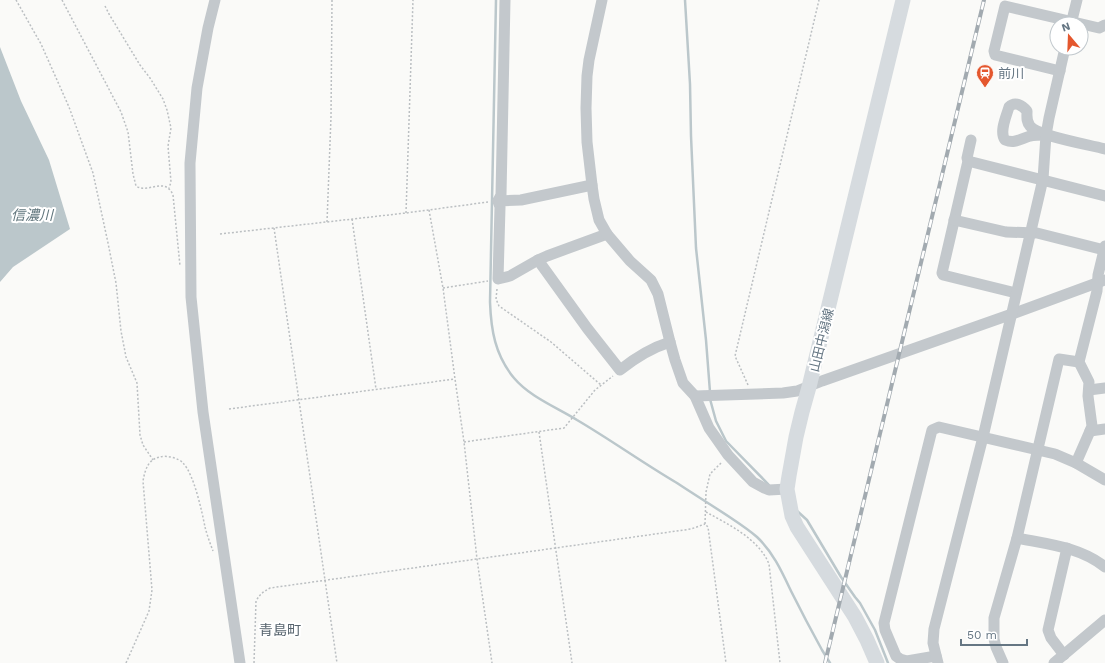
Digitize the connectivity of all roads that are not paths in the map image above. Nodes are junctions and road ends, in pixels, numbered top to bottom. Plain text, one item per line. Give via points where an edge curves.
1 (215, 0) edge
2 (505, 0) edge
3 (602, 0) edge
4 (903, 0) edge
5 (1077, 0) edge
6 (1074, 16) edge
7 (1049, 17) edge
8 (1105, 25) edge
9 (1089, 26) edge
10 (1063, 56) edge
11 (1060, 71) junction
12 (1046, 135) junction
13 (971, 140) dead end
14 (1105, 149) edge
15 (968, 161) junction
16 (1043, 180) junction
17 (592, 185) junction
18 (1105, 196) edge
19 (492, 202) junction
20 (954, 220) junction
21 (1031, 233) junction
22 (607, 234) junction
23 (1105, 248) edge
24 (538, 260) junction
25 (1101, 281) edge
26 (1016, 293) junction
27 (1012, 314) junction
28 (670, 342) junction
29 (1079, 362) junction
30 (809, 386) junction
31 (1105, 388) edge
32 (1089, 390) junction
33 (695, 396) junction
34 (1105, 429) edge
35 (1090, 432) junction
36 (983, 437) junction
37 (1037, 450) junction
38 (1076, 463) junction
39 (1105, 480) edge
40 (787, 489) junction
41 (1017, 538) junction
42 (1067, 548) junction
43 (1105, 567) edge
44 (1105, 620) edge
45 (1064, 654) junction
46 (937, 659) edge
47 (240, 663) edge
48 (878, 663) edge
49 (1003, 663) edge
50 (1054, 663) edge

1 - 47 street via 197,88 190,163 191,297 203,412
2 - 19 street via 501,195
3 - 17 street via 587,76 587,142
4 - 30 main road, 山田中潟線
5 - 6 street
7 - 11 street via 1005,6 994,51 995,55
8 - 9 street via 1099,28
10 - 11 street
11 - 12 street
12 - 14 street
12 - 16 street
13 - 15 street
15 - 16 street
15 - 20 street
16 - 18 street
16 - 21 street
17 - 19 street via 521,200
17 - 22 street via 599,220
19 - 24 street via 500,207 498,279 510,276
20 - 21 street via 1006,232
20 - 26 street via 943,275
21 - 23 street
21 - 26 street
22 - 24 street
22 - 28 street via 630,261 651,280 658,294
23 - 25 street via 1098,275
24 - 28 street via 620,370 644,352
25 - 27 street
25 - 29 street via 1096,291
26 - 27 street
27 - 30 street
27 - 36 street
28 - 33 street via 683,383
29 - 32 street via 1089,382
29 - 37 street via 1059,358
30 - 33 street via 797,391
30 - 40 main road, 山田中潟線
31 - 32 street
32 - 35 street via 1092,426
33 - 40 street via 709,428 728,455 753,482 770,490
34 - 35 street
35 - 38 street
36 - 37 street
36 - 46 street via 934,630 933,642
36 - 46 street via 939,427 932,430 884,623 896,656 900,660
37 - 38 street
37 - 41 street
38 - 39 street
40 - 48 main road, 山田中潟線 via 797,527 855,618
41 - 42 street
41 - 49 street via 994,618 994,639
42 - 43 street via 1092,558
42 - 45 street via 1048,630
44 - 45 street
45 - 50 street

